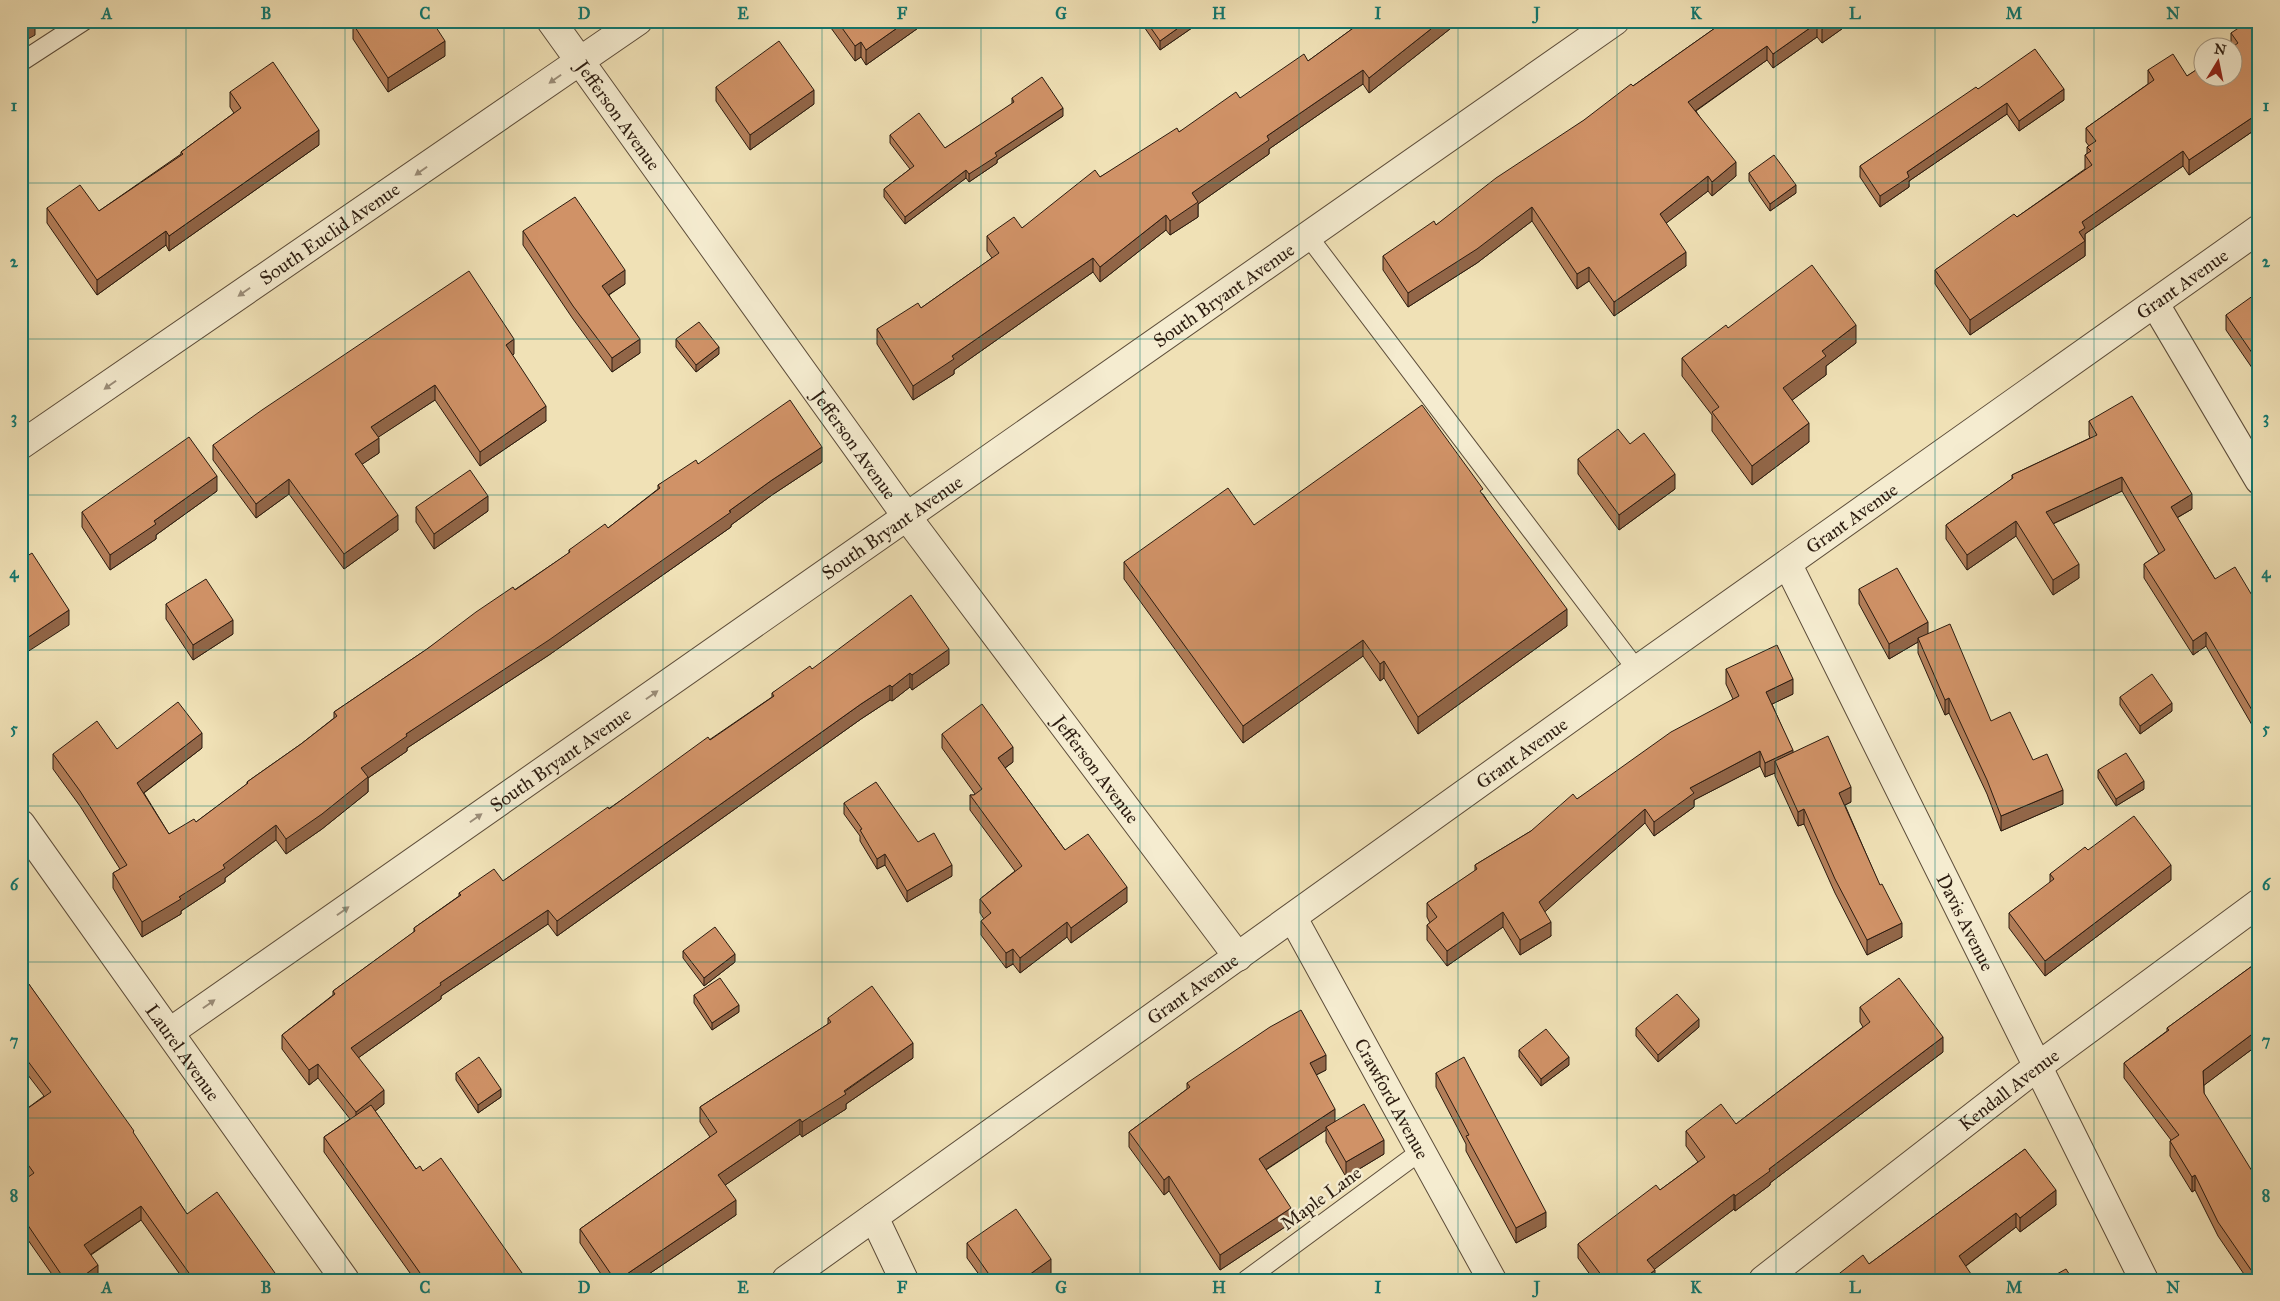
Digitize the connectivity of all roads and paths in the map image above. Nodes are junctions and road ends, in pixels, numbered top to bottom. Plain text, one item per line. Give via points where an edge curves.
1 (84, 21) edge
2 (551, 21) edge
3 (638, 21) edge
4 (1615, 21) edge
5 (580, 61) junction
6 (21, 62) edge
7 (2259, 229) edge
8 (1308, 236) junction
9 (2154, 304) junction
10 (21, 446) edge
11 (2259, 480) edge
12 (907, 517) junction
13 (1788, 565) junction
14 (1637, 670) junction
15 (21, 824) edge
16 (2259, 903) edge
17 (1294, 918) junction
18 (1238, 957) junction
19 (170, 1032) junction
20 (2037, 1067) junction
21 (1421, 1151) junction
22 (874, 1217) junction
23 (345, 1280) edge
24 (786, 1280) edge
25 (904, 1280) edge
26 (1246, 1280) edge
27 (1492, 1280) edge
28 (1763, 1280) edge
29 (2144, 1280) edge

1 - 6 lane
2 - 5 street, Jefferson Avenue
3 - 5 street, South Euclid Avenue
4 - 8 street, South Bryant Avenue
5 -> 10 street, South Euclid Avenue
5 - 12 street, Jefferson Avenue
7 - 9 street, Grant Avenue
8 - 12 street, South Bryant Avenue
8 - 14 lane
9 - 11 street
9 - 13 street, Grant Avenue
12 - 18 street, Jefferson Avenue
19 -> 12 street, South Bryant Avenue
13 - 14 street, Grant Avenue
13 - 20 street, Davis Avenue
14 - 17 street, Grant Avenue
15 - 19 street, Laurel Avenue
16 - 20 street, Kendall Avenue
17 - 18 street, Grant Avenue
17 - 21 street, Crawford Avenue
18 - 22 street, Grant Avenue
19 - 23 street, Laurel Avenue
20 - 28 street, Kendall Avenue
20 - 29 street, Davis Avenue
21 - 26 lane, Maple Lane
21 - 27 street, Crawford Avenue
22 - 24 street, Grant Avenue
22 - 25 street

